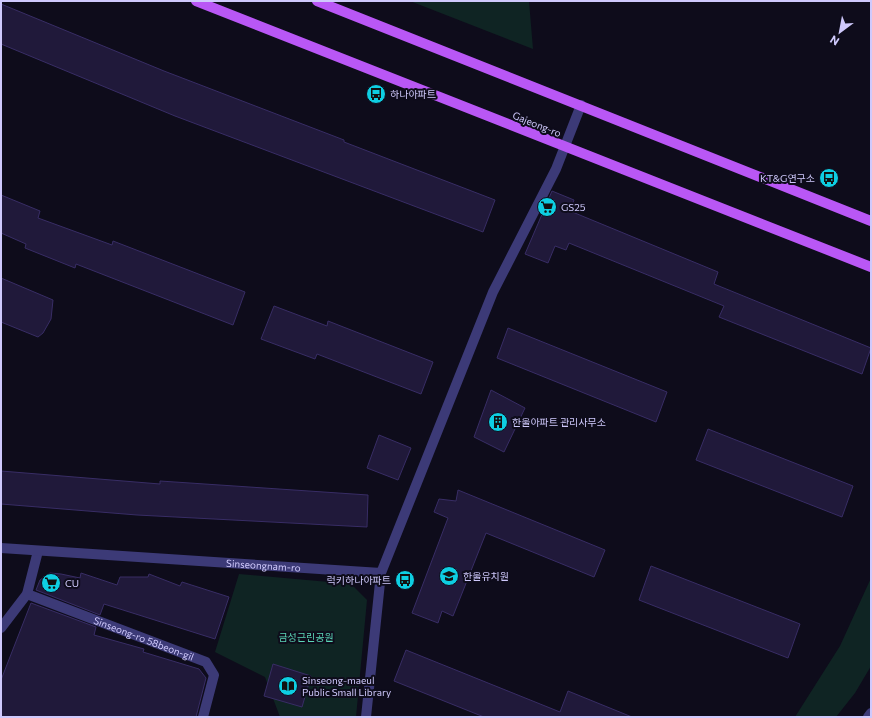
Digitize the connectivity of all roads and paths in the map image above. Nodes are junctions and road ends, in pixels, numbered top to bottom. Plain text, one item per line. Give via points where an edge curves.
1 (196, 1) edge
2 (317, 1) edge
3 (580, 104) junction
4 (564, 147) junction
5 (871, 221) edge
6 (871, 267) edge
7 (1, 548) edge
8 (38, 551) junction
9 (381, 572) junction
10 (27, 594) junction
11 (1, 628) edge
12 (871, 713) edge
13 (203, 717) edge
14 (366, 717) edge
15 (868, 717) edge

1 - 4 main road, Gajeong-ro
2 - 3 main road
3 - 4 street
3 - 5 main road
4 - 6 main road, Gajeong-ro
4 - 9 street via 556,169 492,292
7 - 8 street, Sinseongnam-ro
8 - 9 street, Sinseongnam-ro
8 - 10 street
9 - 14 street
10 - 11 street
10 - 13 street, Sinseong-ro 58beon-gil via 206,662 214,676
12 - 15 street

